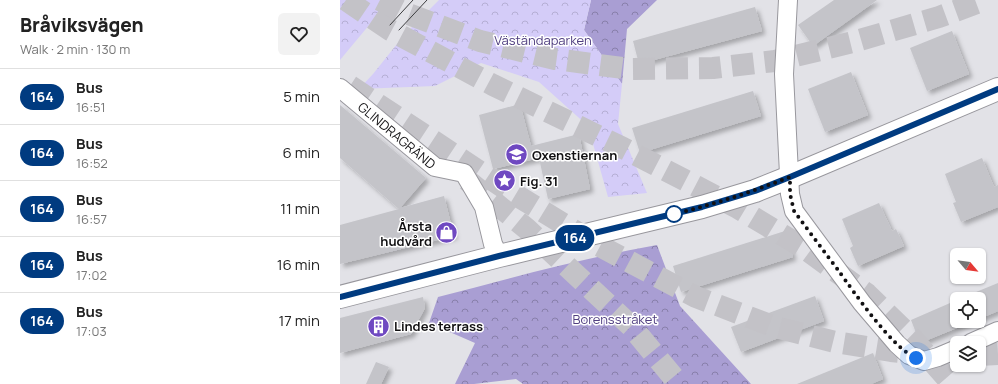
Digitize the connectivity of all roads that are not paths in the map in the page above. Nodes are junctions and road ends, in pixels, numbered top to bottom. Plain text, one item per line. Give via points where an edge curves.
1 (788, 0) edge
2 (340, 88) edge
3 (998, 89) edge
4 (790, 177) junction
5 (499, 256) junction
6 (340, 297) edge
7 (998, 331) edge
8 (986, 336) edge
9 (950, 352) edge

1 - 4 street via 784,74
2 - 5 street, GLINDRAGRÄND via 435,167 464,173 484,208
3 - 4 street
4 - 5 street via 702,207
4 - 9 street via 794,211 862,303 897,344 909,355 924,361
5 - 6 street
7 - 8 street

